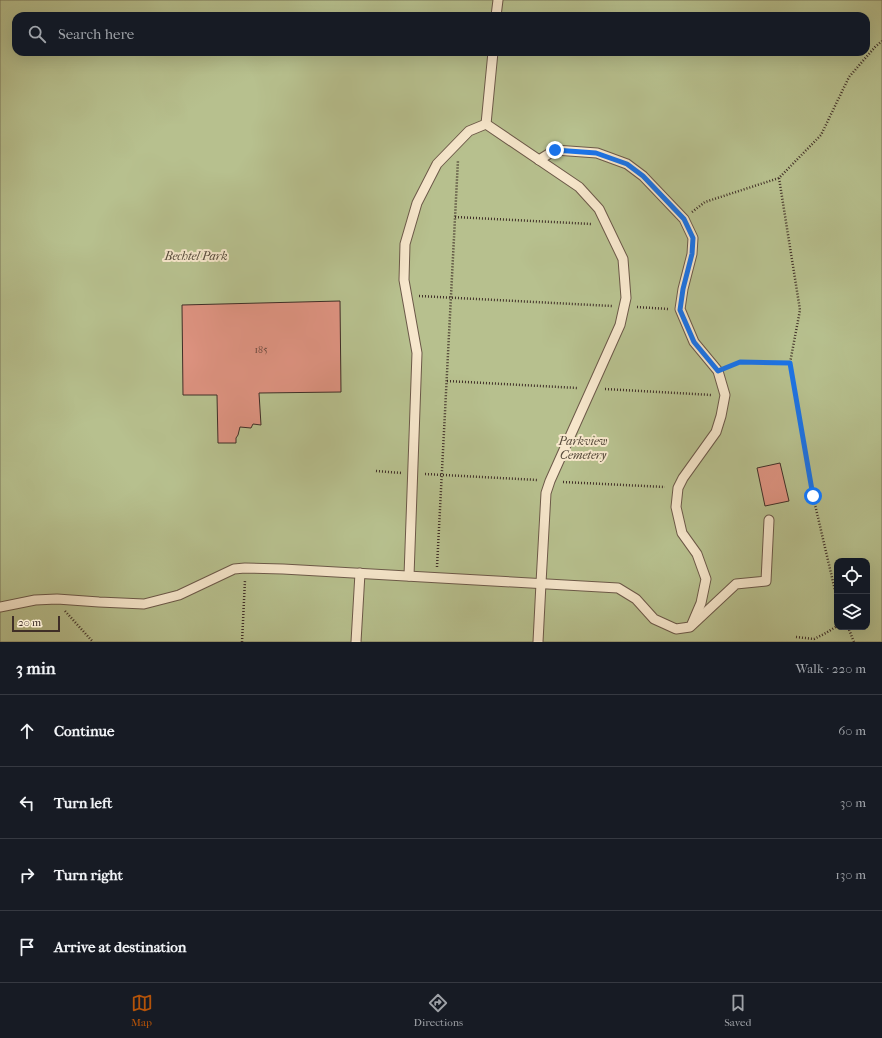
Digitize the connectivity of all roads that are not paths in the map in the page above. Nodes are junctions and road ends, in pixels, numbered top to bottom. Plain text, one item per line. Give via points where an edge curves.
1 (498, 0) edge
2 (496, 12) edge
3 (493, 56) edge
4 (486, 124) junction
5 (539, 160) junction
6 (768, 520) dead end
7 (360, 573) junction
8 (409, 576) junction
9 (541, 583) junction
10 (0, 607) edge
11 (690, 628) junction
12 (356, 642) edge
13 (538, 642) edge

1 - 2 lane
3 - 4 lane
4 - 5 lane
4 - 8 lane via 469,130 437,164 417,203 405,244 404,280 417,353
5 - 9 lane via 579,187 599,209 623,259 626,298 620,325 546,493
5 - 11 lane via 555,150 596,153 627,164 643,176 684,219 693,238 680,310 694,342 718,371 725,395 722,416 716,432 678,488 676,507 682,533 697,554 706,579 701,603
6 - 11 lane via 766,581 736,584
7 - 8 lane
7 - 10 lane via 234,569 180,595 144,604 57,599 35,600
7 - 12 lane
8 - 9 lane
9 - 11 lane via 618,588 636,599 654,619 676,629
9 - 13 lane

